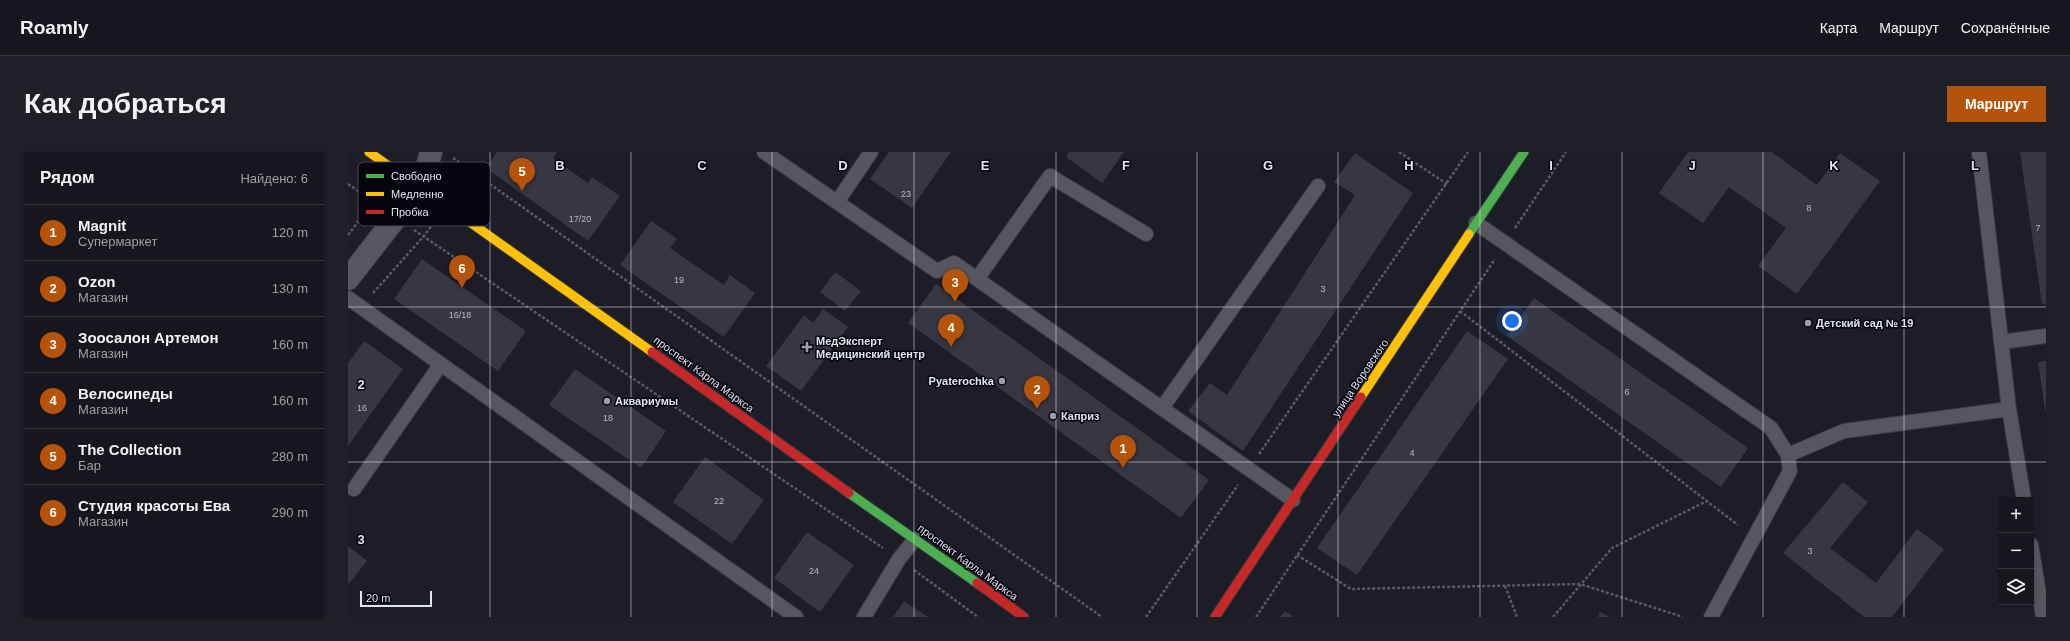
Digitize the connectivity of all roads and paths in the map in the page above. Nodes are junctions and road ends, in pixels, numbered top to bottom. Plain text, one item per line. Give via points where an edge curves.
1 (370, 152) edge
2 (764, 152) edge
3 (871, 152) edge
4 (1399, 152) edge
5 (1468, 152) edge
6 (1524, 152) edge
7 (1566, 152) edge
8 (1979, 152) edge
9 (452, 157) dead end
10 (384, 162) edge
11 (459, 162) edge
12 (348, 184) edge
13 (490, 184) edge
14 (1447, 184) junction
15 (1318, 186) dead end
16 (358, 191) edge
17 (837, 202) junction
18 (358, 221) edge
19 (1476, 223) junction
20 (389, 226) edge
21 (408, 226) edge
22 (475, 226) edge
23 (1146, 234) dead end
24 (348, 235) edge
25 (423, 237) junction
26 (1505, 243) junction
27 (348, 279) edge
28 (977, 279) junction
29 (348, 298) edge
30 (360, 307) junction
31 (1460, 311) junction
32 (2046, 336) edge
33 (2001, 342) junction
34 (441, 364) junction
35 (1162, 408) junction
36 (2009, 409) junction
37 (1788, 456) junction
38 (1249, 469) junction
39 (354, 489) dead end
40 (2024, 497) edge
41 (1293, 500) junction
42 (1707, 501) junction
43 (1755, 538) junction
44 (915, 539) junction
45 (1297, 555) junction
46 (899, 559) junction
47 (2034, 563) edge
48 (1580, 584) junction
49 (1506, 586) junction
50 (796, 617) edge
51 (864, 617) edge
52 (978, 617) edge
53 (1024, 617) edge
54 (1102, 617) edge
55 (1146, 617) edge
56 (1215, 617) edge
57 (1256, 617) edge
58 (1517, 617) edge
59 (1553, 617) edge
60 (1683, 617) edge
61 (1711, 617) edge
62 (2043, 617) edge

1 - 10 main road, проспект Карла Маркса
2 - 17 lane
3 - 17 lane
4 - 14 path
5 - 14 path
6 - 19 main road, улица Воровского
7 - 26 path
8 - 33 lane
9 - 11 path
12 - 16 path
13 - 54 path
14 - 38 path
15 - 35 lane
17 - 28 lane via 937,271 954,263
18 - 24 path
19 - 26 lane
19 - 41 main road, улица Воровского
20 - 27 street
21 - 25 path
22 - 44 main road, проспект Карла Маркса
23 - 28 lane via 1050,176
25 - 30 path
25 - 46 path
26 - 31 path
26 - 37 lane via 1771,428
28 - 35 lane
29 - 30 lane
30 - 34 lane
31 - 42 path
31 - 45 path
32 - 33 lane
33 - 36 lane
34 - 39 lane
34 - 50 lane
35 - 38 lane
36 - 37 lane via 1844,432
36 - 40 lane
37 - 43 lane via 1790,472
38 - 41 lane
38 - 55 path
41 - 56 main road, улица Воровского
42 - 43 path
42 - 48 path via 1612,548
43 - 61 lane
44 - 46 lane
44 - 53 main road, проспект Карла Маркса
45 - 49 path via 1351,589
45 - 57 path
46 - 51 lane
46 - 52 path
47 - 62 lane
48 - 49 path
48 - 59 path
48 - 60 path
49 - 58 path

